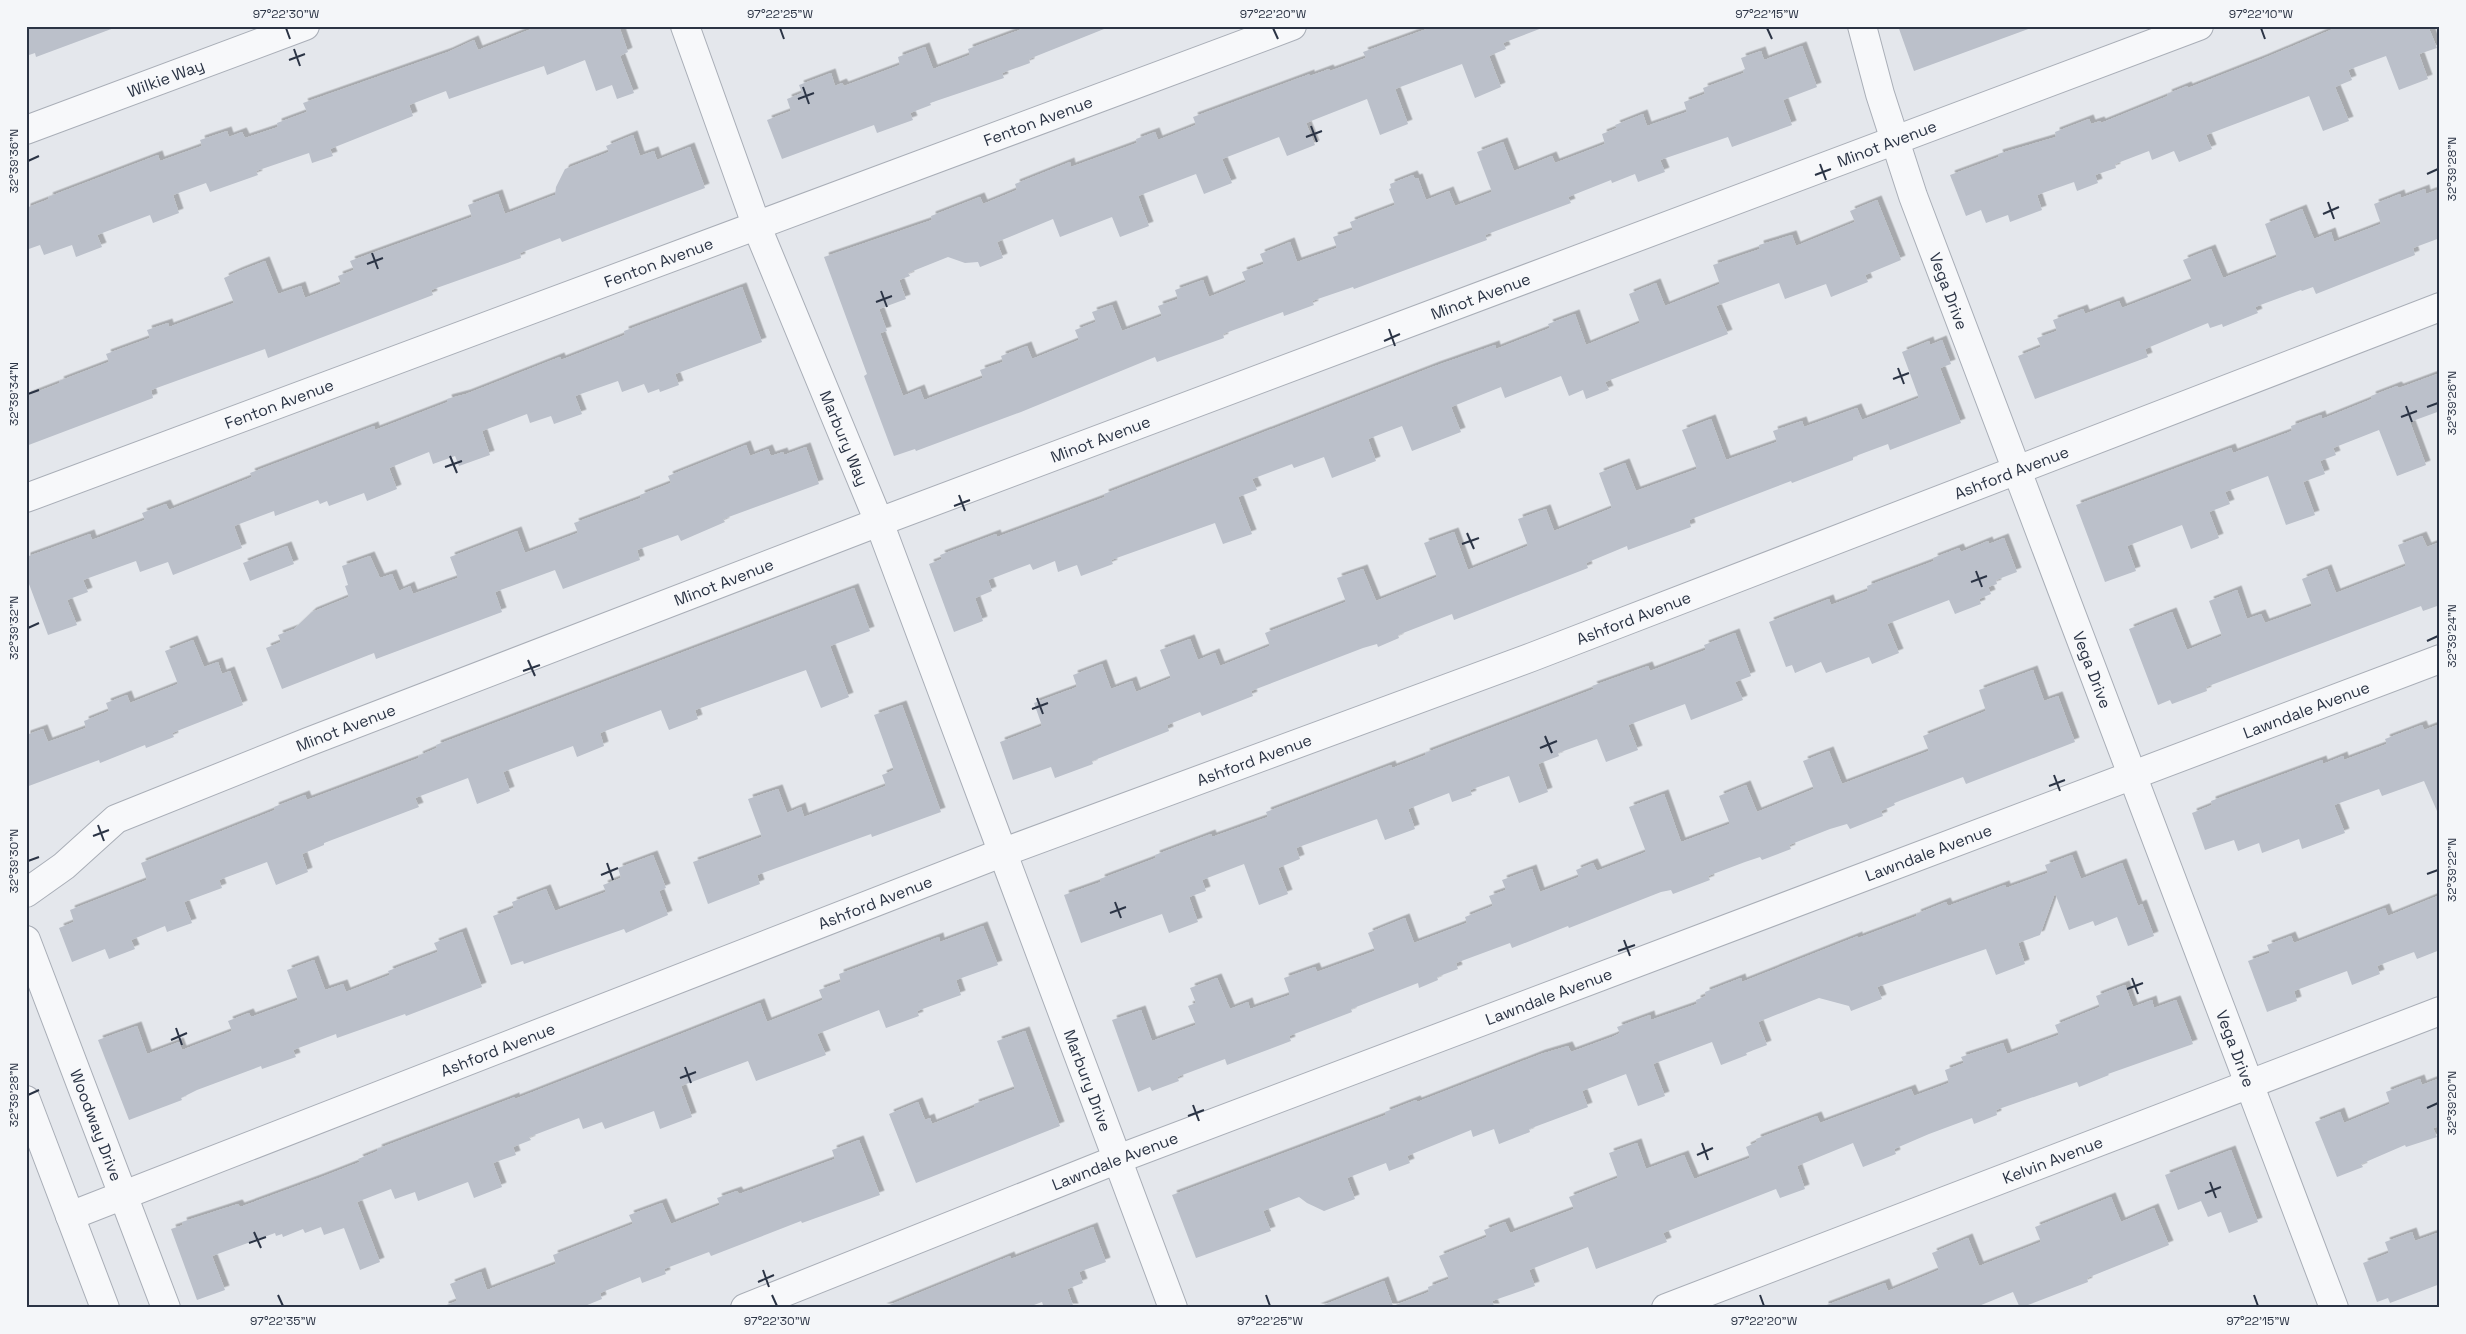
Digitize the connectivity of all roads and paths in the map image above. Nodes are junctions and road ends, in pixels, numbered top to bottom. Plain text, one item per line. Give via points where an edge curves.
1 (305, 26) edge
2 (685, 26) edge
3 (1292, 26) edge
4 (1862, 26) edge
5 (2199, 26) edge
6 (26, 130) edge
7 (1894, 139) junction
8 (757, 227) junction
9 (2440, 307) edge
10 (2017, 468) junction
11 (26, 498) edge
12 (879, 522) junction
13 (2440, 659) edge
14 (2132, 774) junction
15 (1004, 852) junction
16 (26, 893) edge
17 (26, 940) edge
18 (2440, 1011) edge
19 (2248, 1084) junction
20 (26, 1100) edge
21 (1118, 1159) junction
22 (123, 1195) junction
23 (70, 1216) junction
24 (105, 1308) edge
25 (166, 1308) edge
26 (745, 1308) edge
27 (1173, 1308) edge
28 (1666, 1308) edge
29 (2334, 1308) edge

1 - 6 street, Wilkie Way
2 - 8 street, Marbury Way
3 - 8 street, Fenton Avenue
4 - 7 street, Vega Drive
5 - 7 street, Minot Avenue
7 - 10 street, Vega Drive
7 - 12 street, Minot Avenue
8 - 11 street, Fenton Avenue
8 - 12 street, Marbury Way
9 - 10 street, Ashford Avenue
10 - 14 street, Vega Drive
10 - 15 street, Ashford Avenue via 1532,657
12 - 15 street, Marbury Way
12 - 16 street, Minot Avenue via 318,738 116,820 64,866
13 - 14 street, Lawndale Avenue
14 - 19 street, Vega Drive
14 - 21 street, Lawndale Avenue
15 - 21 street, Marbury Drive
15 - 22 street, Ashford Avenue
17 - 22 street, Woodway Drive
18 - 19 street, Kelvin Avenue
19 - 28 street, Kelvin Avenue
19 - 29 street, Vega Drive
20 - 23 street
21 - 26 street, Lawndale Avenue
21 - 27 street, Marbury Drive
22 - 23 street, Ashford Avenue
22 - 25 street, Woodway Drive
23 - 24 street

